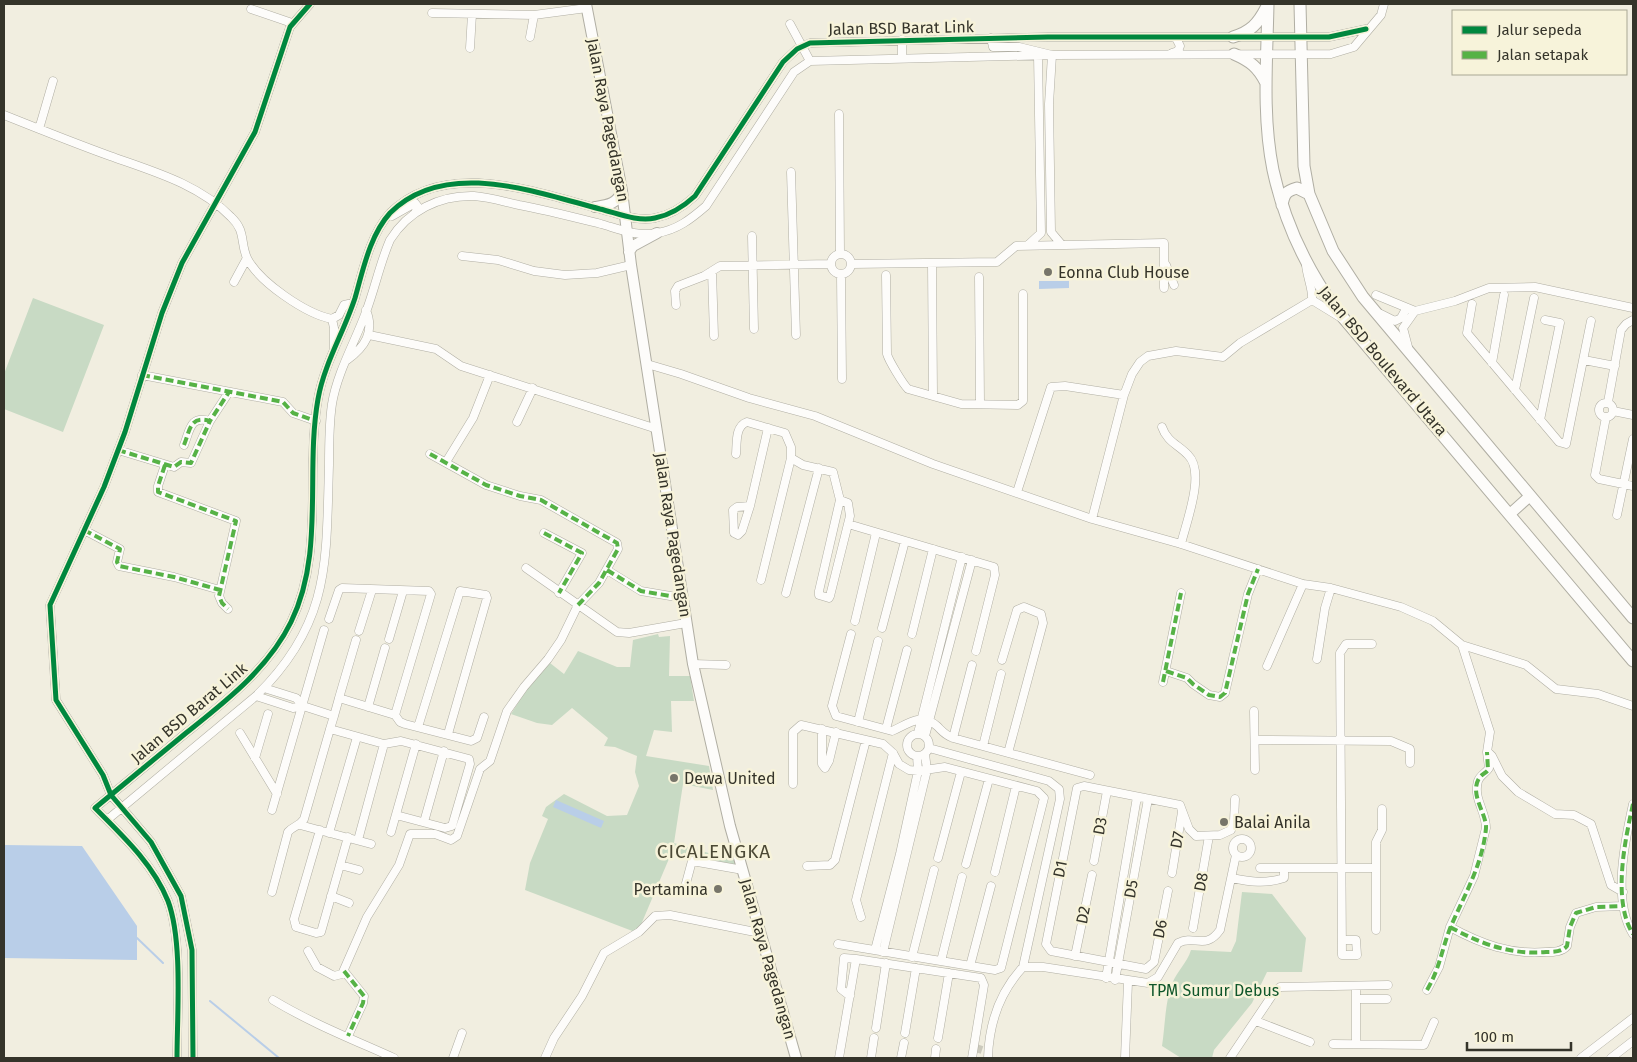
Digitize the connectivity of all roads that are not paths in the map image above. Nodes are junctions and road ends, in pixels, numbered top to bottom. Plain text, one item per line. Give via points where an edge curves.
1 (310, 4) edge
2 (1300, 4) edge
3 (1384, 4) edge
4 (1268, 5) edge
5 (587, 6) edge
6 (251, 9) dead end
7 (432, 13) dead end
8 (472, 14) junction
9 (534, 15) junction
10 (292, 23) junction
11 (790, 24) dead end
12 (1366, 29) junction
13 (1166, 36) junction
14 (530, 37) dead end
15 (1233, 37) junction
16 (1267, 37) junction
17 (1300, 37) junction
18 (991, 38) junction
19 (902, 40) junction
20 (802, 46) junction
21 (470, 48) dead end
22 (1166, 54) junction
23 (1234, 54) junction
24 (1300, 54) junction
25 (1038, 55) junction
26 (1052, 55) junction
27 (1267, 55) junction
28 (902, 58) junction
29 (810, 61) junction
30 (53, 81) dead end
31 (1038, 84) junction
32 (1052, 84) junction
33 (1266, 84) junction
34 (839, 114) dead end
35 (5, 115) edge
36 (4, 125) edge
37 (39, 128) junction
38 (791, 172) dead end
39 (622, 190) junction
40 (1309, 194) junction
41 (215, 201) junction
42 (1282, 205) junction
43 (595, 208) junction
44 (419, 210) junction
45 (626, 215) junction
46 (386, 219) junction
47 (628, 232) junction
48 (1042, 232) junction
49 (1051, 232) junction
50 (657, 234) junction
51 (752, 236) dead end
52 (1062, 245) junction
53 (1028, 246) junction
54 (630, 252) junction
55 (840, 254) junction
56 (462, 256) dead end
57 (247, 258) junction
58 (1164, 260) junction
59 (932, 263) junction
60 (831, 264) junction
61 (852, 264) junction
62 (1306, 264) junction
63 (631, 265) junction
64 (752, 265) junction
65 (794, 265) junction
66 (712, 271) junction
67 (840, 275) junction
68 (886, 275) dead end
69 (979, 276) dead end
70 (234, 282) dead end
71 (1174, 285) dead end
72 (1164, 288) dead end
73 (1023, 294) dead end
74 (1376, 295) dead end
75 (1504, 295) dead end
76 (1534, 298) dead end
77 (1312, 300) junction
78 (353, 303) junction
79 (1472, 304) dead end
80 (676, 305) dead end
81 (1633, 308) edge
82 (1373, 309) junction
83 (1406, 309) junction
84 (366, 310) junction
85 (1415, 311) junction
86 (332, 319) junction
87 (1345, 320) junction
88 (1545, 320) dead end
89 (1633, 320) edge
90 (1591, 321) dead end
91 (754, 329) dead end
92 (796, 335) dead end
93 (369, 336) junction
94 (714, 336) dead end
95 (334, 350) junction
96 (1410, 354) junction
97 (1584, 360) junction
98 (347, 361) junction
99 (1492, 363) junction
100 (647, 364) junction
101 (1615, 366) junction
102 (142, 375) junction
103 (490, 375) junction
104 (842, 379) dead end
105 (533, 388) junction
106 (1515, 390) junction
107 (229, 392) junction
108 (1124, 395) junction
109 (934, 396) junction
110 (1608, 402) junction
111 (980, 404) junction
112 (1613, 411) junction
113 (1633, 415) edge
114 (1606, 418) junction
115 (1540, 420) junction
116 (316, 421) junction
117 (210, 422) junction
118 (518, 422) dead end
119 (768, 428) junction
120 (1162, 428) dead end
121 (657, 429) junction
122 (1633, 439) edge
123 (184, 445) dead end
124 (118, 450) junction
125 (430, 454) dead end
126 (736, 454) dead end
127 (791, 458) junction
128 (446, 462) junction
129 (165, 465) junction
130 (819, 468) junction
131 (1624, 484) junction
132 (1633, 486) edge
133 (1017, 492) junction
134 (1530, 496) junction
135 (840, 500) junction
136 (750, 506) dead end
137 (312, 508) junction
138 (327, 508) junction
139 (1511, 513) junction
140 (1617, 515) dead end
141 (1092, 519) junction
142 (848, 524) junction
143 (84, 530) junction
144 (876, 532) junction
145 (544, 533) dead end
146 (905, 541) junction
147 (1181, 544) junction
148 (933, 549) junction
149 (962, 557) junction
150 (972, 560) junction
151 (526, 568) dead end
152 (1258, 569) junction
153 (606, 570) junction
154 (761, 580) dead end
155 (1303, 584) junction
156 (1331, 588) junction
157 (220, 590) junction
158 (372, 590) junction
159 (403, 590) junction
160 (559, 593) junction
161 (786, 593) dead end
162 (1181, 593) dead end
163 (682, 598) junction
164 (578, 605) junction
165 (228, 609) dead end
166 (1633, 618) edge
167 (330, 620) dead end
168 (855, 620) dead end
169 (686, 623) junction
170 (882, 628) dead end
171 (324, 630) dead end
172 (359, 632) dead end
173 (851, 634) dead end
174 (912, 634) dead end
175 (389, 639) dead end
176 (356, 640) dead end
177 (878, 642) dead end
178 (1372, 644) dead end
179 (1462, 645) junction
180 (385, 648) dead end
181 (907, 650) dead end
182 (976, 651) dead end
183 (1317, 659) dead end
184 (1002, 660) dead end
185 (1633, 661) edge
186 (693, 664) junction
187 (726, 665) dead end
188 (972, 665) dead end
189 (1266, 666) dead end
190 (1166, 672) junction
191 (1001, 674) dead end
192 (1163, 682) dead end
193 (264, 688) junction
194 (256, 696) junction
195 (339, 698) junction
196 (303, 706) junction
197 (1633, 706) edge
198 (368, 707) junction
199 (1254, 711) dead end
200 (268, 714) dead end
201 (395, 715) junction
202 (334, 716) junction
203 (484, 716) dead end
204 (924, 719) junction
205 (858, 722) junction
206 (418, 727) junction
207 (330, 729) junction
208 (822, 729) junction
209 (886, 729) junction
210 (836, 732) junction
211 (240, 733) dead end
212 (448, 734) junction
213 (921, 734) junction
214 (357, 737) junction
215 (953, 738) junction
216 (866, 740) junction
217 (1254, 740) junction
218 (1341, 741) junction
219 (384, 744) junction
220 (416, 744) junction
221 (982, 746) junction
222 (444, 751) junction
223 (1487, 752) junction
224 (894, 753) junction
225 (924, 753) junction
226 (1008, 753) junction
227 (255, 758) junction
228 (1410, 764) dead end
229 (927, 770) junction
230 (1255, 770) dead end
231 (918, 771) junction
232 (960, 772) junction
233 (1090, 776) dead end
234 (989, 779) junction
235 (793, 784) dead end
236 (1016, 786) junction
237 (1107, 790) junction
238 (277, 794) junction
239 (111, 795) junction
240 (1137, 797) junction
241 (1235, 798) dead end
242 (1148, 799) junction
243 (1633, 804) edge
244 (122, 807) junction
245 (1183, 807) junction
246 (1382, 809) dead end
247 (272, 810) dead end
248 (396, 815) junction
249 (107, 820) junction
250 (424, 822) junction
251 (300, 825) junction
252 (320, 830) junction
253 (329, 832) junction
254 (391, 832) dead end
255 (1209, 836) junction
256 (348, 838) junction
257 (358, 840) junction
258 (371, 844) dead end
259 (1236, 855) dead end
260 (938, 858) dead end
261 (1094, 861) dead end
262 (966, 864) dead end
263 (340, 865) junction
264 (807, 866) dead end
265 (1260, 868) dead end
266 (1284, 868) junction
267 (1342, 868) junction
268 (1376, 868) junction
269 (359, 870) dead end
270 (743, 870) junction
271 (934, 870) dead end
272 (995, 872) dead end
273 (1172, 873) dead end
274 (1092, 875) dead end
275 (962, 878) dead end
276 (1232, 878) junction
277 (991, 886) dead end
278 (685, 887) dead end
279 (1168, 891) dead end
280 (272, 892) dead end
281 (1623, 892) junction
282 (332, 896) junction
283 (349, 903) dead end
284 (1623, 906) junction
285 (861, 917) dead end
286 (1450, 927) junction
287 (1193, 928) dead end
288 (1376, 930) dead end
289 (760, 933) junction
290 (1633, 934) edge
291 (1342, 940) dead end
292 (838, 944) dead end
293 (308, 951) dead end
294 (879, 951) junction
295 (1075, 956) junction
296 (912, 957) junction
297 (856, 958) junction
298 (941, 961) junction
299 (1108, 963) junction
300 (886, 964) junction
301 (1118, 965) junction
302 (970, 966) junction
303 (1023, 967) junction
304 (916, 968) junction
305 (344, 971) junction
306 (949, 974) junction
307 (1106, 978) junction
308 (1115, 980) junction
309 (1128, 982) junction
310 (1388, 985) dead end
311 (1356, 986) junction
312 (1427, 990) dead end
313 (850, 996) junction
314 (1356, 999) junction
315 (1387, 999) dead end
316 (273, 1000) dead end
317 (1633, 1018) edge
318 (1256, 1021) junction
319 (1434, 1022) dead end
320 (876, 1028) dead end
321 (462, 1033) dead end
322 (905, 1033) dead end
323 (348, 1036) junction
324 (874, 1038) dead end
325 (938, 1038) dead end
326 (1633, 1041) edge
327 (1310, 1042) dead end
328 (904, 1043) dead end
329 (1333, 1044) dead end
330 (1356, 1044) junction
331 (936, 1049) dead end
332 (982, 1051) edge
333 (177, 1058) edge
334 (193, 1058) edge
335 (394, 1058) edge
336 (453, 1058) edge
337 (545, 1058) edge
338 (796, 1058) edge
339 (839, 1058) edge
340 (870, 1058) edge
341 (901, 1058) edge
342 (935, 1058) edge
343 (972, 1058) edge
344 (1125, 1058) edge
345 (1230, 1058) edge
346 (1581, 1058) edge
347 (1611, 1058) edge

1 - 10 street
2 - 17 main road, Jalan BSD Boulevard Utara
3 - 12 street, Jalan BSD Barat Link via 1381,15
4 - 15 main road via 1259,21 1247,32
4 - 16 main road, Jalan BSD Boulevard Utara
5 - 9 street
5 - 39 street, Jalan Raya Pagedangan
6 - 10 street
7 - 8 street
8 - 9 street
8 - 21 street
9 - 14 street
10 - 41 street via 258,128
11 - 20 street
12 - 17 street, Jalan BSD Barat Link via 1329,37
12 - 24 street, Jalan BSD Barat Link via 1354,47 1331,54
13 - 15 street, Jalan BSD Barat Link
13 - 18 street, Jalan BSD Barat Link
13 - 22 street via 1176,38 1180,46 1178,51
15 - 16 street, Jalan BSD Barat Link
16 - 17 street, Jalan BSD Barat Link
16 - 27 main road, Jalan BSD Boulevard Utara
17 - 24 main road, Jalan BSD Boulevard Utara
18 - 19 street, Jalan BSD Barat Link
18 - 26 street via 993,47 1019,47
19 - 20 street, Jalan BSD Barat Link via 810,42
19 - 28 street
20 - 29 street
20 - 45 street, Jalan BSD Barat Link via 783,62 695,196 670,214 640,219
22 - 23 street, Jalan BSD Barat Link
22 - 26 street, Jalan BSD Barat Link
23 - 27 street, Jalan BSD Barat Link
23 - 33 main road via 1259,69
24 - 27 street, Jalan BSD Barat Link
24 - 40 main road, Jalan BSD Boulevard Utara via 1304,166
25 - 26 street, Jalan BSD Barat Link
25 - 28 street, Jalan BSD Barat Link
25 - 31 street
26 - 32 street
27 - 33 main road, Jalan BSD Boulevard Utara
28 - 29 street, Jalan BSD Barat Link
29 - 50 street via 794,72 706,206 683,224
30 - 37 street
31 - 32 street
31 - 48 street
32 - 49 street via 1049,104
33 - 42 main road, Jalan BSD Boulevard Utara via 1273,169
34 - 55 street
35 - 36 street
35 - 37 street
37 - 41 street via 155,172
38 - 65 street
39 - 43 street via 613,203
39 - 45 street, Jalan Raya Pagedangan
40 - 42 main road via 1297,188 1289,190 1284,194
40 - 82 main road, Jalan BSD Boulevard Utara via 1332,251
41 - 57 street via 240,227
41 - 102 street via 182,263
42 - 62 main road, Jalan BSD Boulevard Utara
43 - 45 street, Jalan BSD Barat Link
43 - 46 street, Jalan BSD Barat Link via 476,181 433,187 408,199
44 - 46 street via 415,203
44 - 47 street via 438,202 474,196 545,210
44 - 84 street, Jalan BSD Barat Link via 400,224 390,240
45 - 47 street, Jalan Raya Pagedangan
46 - 78 street, Jalan BSD Barat Link via 369,253
47 - 50 street
47 - 54 street, Jalan Raya Pagedangan
48 - 49 street
48 - 53 street
49 - 52 street
50 - 54 street via 633,246
51 - 64 street
52 - 53 street
52 - 58 street via 1164,243
53 - 59 street via 1016,246 997,262
54 - 63 street, Jalan Raya Pagedangan
55 - 60 street
55 - 61 street via 850,259
56 - 63 street via 498,260 550,274 597,273
57 - 70 street
57 - 86 street via 257,272 295,304
58 - 71 street
58 - 72 street
59 - 61 street
59 - 109 street
60 - 65 street
60 - 67 street
61 - 67 street via 846,274
62 - 77 street
62 - 87 main road, Jalan BSD Boulevard Utara
63 - 100 street, Jalan Raya Pagedangan
64 - 65 street
64 - 66 street via 720,266
64 - 91 street
65 - 92 street
66 - 80 street via 678,286
66 - 94 street
67 - 104 street
68 - 109 street via 889,362 908,389
69 - 111 street
73 - 111 street via 1023,401 1018,405
74 - 83 street
75 - 99 street
76 - 106 street
77 - 87 street
77 - 108 street via 1240,343 1224,357 1176,351 1148,356 1132,374
78 - 86 street via 344,305 339,315
78 - 95 street, Jalan BSD Barat Link
79 - 99 street via 1467,332
81 - 85 street via 1535,287 1500,287
82 - 83 street via 1394,321 1401,318
82 - 96 main road, Jalan BSD Boulevard Utara
83 - 85 street
84 - 93 street via 371,322
84 - 98 street, Jalan BSD Barat Link
85 - 96 street via 1403,328
86 - 95 street
87 - 139 main road, Jalan BSD Boulevard Utara
88 - 115 street via 1560,323
89 - 101 street via 1621,330
90 - 97 street
93 - 98 street
93 - 103 street via 436,349 456,364
95 - 116 street, Jalan BSD Barat Link via 321,387
96 - 134 main road, Jalan BSD Boulevard Utara
97 - 101 street
97 - 115 street via 1566,444 1559,442
98 - 138 street, Jalan BSD Barat Link via 335,391 330,424
99 - 106 street
100 - 121 street, Jalan Raya Pagedangan
100 - 133 street via 815,416 933,464
101 - 110 street
102 - 107 street
102 - 124 street
103 - 105 street
103 - 128 street via 473,418
105 - 118 street
105 - 121 street
106 - 115 street
107 - 116 street via 283,402 293,413
107 - 117 street
108 - 133 street via 1065,386 1051,387
108 - 141 street
109 - 111 street via 961,404
110 - 112 street
110 - 114 street via 1603,402 1598,411
112 - 113 street
112 - 114 street
114 - 131 street via 1595,475 1598,479
116 - 137 street, Jalan BSD Barat Link
117 - 123 street via 194,421
117 - 129 street via 192,462 181,462 174,467
119 - 126 street via 746,422 741,424
119 - 127 street via 787,435
119 - 136 street
120 - 147 street via 1170,440 1188,454 1196,473
121 - 163 street, Jalan Raya Pagedangan
122 - 131 street
124 - 129 street
124 - 143 street
125 - 128 street
127 - 130 street via 803,465
127 - 154 street
128 - 153 street via 486,485 541,500 618,543
129 - 157 street via 158,492 236,521
130 - 135 street via 833,472
130 - 161 street
131 - 132 street
131 - 140 street
133 - 141 street
134 - 139 street
134 - 166 main road, Jalan BSD Boulevard Utara
135 - 142 street via 850,505
135 - 142 street via 820,596 830,596
137 - 138 street
137 - 239 street, Jalan BSD Barat Link via 308,568 292,621 278,646 234,694
138 - 193 street, Jalan BSD Barat Link via 325,563 308,627 292,654
139 - 185 main road, Jalan BSD Boulevard Utara
141 - 147 street
142 - 144 street
143 - 157 street via 120,549 119,566
143 - 239 street via 50,605 56,700 103,775
144 - 146 street
144 - 168 street
145 - 160 street via 582,553
146 - 148 street
146 - 170 street
147 - 152 street
148 - 149 street
148 - 174 street
149 - 150 street
149 - 204 street
150 - 182 street via 991,565 996,571
150 - 204 street
151 - 160 street
152 - 155 street
152 - 190 street via 1248,594 1225,693 1220,697 1210,695 1187,678
153 - 163 street via 641,590
153 - 164 street via 599,583
155 - 156 street
155 - 189 street
156 - 179 street via 1401,607 1433,621
156 - 183 street
157 - 165 street via 222,603
158 - 159 street
158 - 167 street via 339,590
158 - 172 street
159 - 175 street
159 - 201 street via 429,591 431,594
160 - 164 street
162 - 190 street
163 - 169 street, Jalan Raya Pagedangan
164 - 169 street via 622,633
164 - 305 street via 561,640 507,711 490,760 480,769 457,836 451,840 435,834 410,834 399,865 367,917
169 - 186 street, Jalan Raya Pagedangan
171 - 196 street
173 - 205 street via 832,709 836,716
176 - 195 street
177 - 205 street
178 - 218 street via 1346,644 1340,653
179 - 197 street via 1526,666 1556,688 1598,694
179 - 223 street via 1490,732
180 - 198 street
181 - 209 street
184 - 226 street via 1017,610 1024,608 1041,614 1043,623
186 - 187 street
186 - 270 street, Jalan Raya Pagedangan
188 - 215 street
190 - 192 street
191 - 221 street
193 - 194 street, Jalan BSD Barat Link
193 - 196 street via 296,698
194 - 196 street via 293,708
194 - 244 street, Jalan BSD Barat Link
195 - 198 street
195 - 202 street
196 - 202 street
196 - 238 street
198 - 201 street
199 - 217 street
200 - 227 street
201 - 206 street via 400,722
202 - 207 street
203 - 212 street via 475,740
204 - 209 street
204 - 213 street
204 - 215 street
205 - 209 street
206 - 212 street
206 - 212 street via 460,591 480,592 487,598
207 - 214 street
207 - 251 street
208 - 210 street
208 - 210 street via 822,764 825,768
208 - 235 street via 801,725 794,729
210 - 216 street
211 - 227 street
213 - 225 street via 929,741
213 - 225 street via 912,735 907,741 907,748 911,754
214 - 219 street
214 - 253 street
215 - 221 street
216 - 224 street via 888,746
216 - 264 street via 835,860 830,865
217 - 218 street
217 - 230 street
218 - 228 street via 1391,741 1410,749
218 - 267 street
219 - 220 street via 401,741
219 - 257 street
220 - 222 street
220 - 248 street
221 - 226 street
222 - 250 street
222 - 250 street via 466,757 470,764 452,826 445,828
223 - 281 street via 1502,776 1518,792 1556,814 1574,815 1591,824 1612,885
223 - 286 street via 1488,770 1478,781 1477,800 1486,821 1485,834 1474,876
224 - 231 street via 904,767
224 - 285 street via 856,900
225 - 229 street
225 - 231 street
225 - 303 street via 1049,781 1059,789 1060,799
226 - 233 street
227 - 238 street
229 - 231 street
229 - 232 street via 945,767
229 - 294 street
231 - 294 street
232 - 234 street
232 - 260 street
234 - 236 street
234 - 262 street
236 - 272 street
236 - 302 street via 1037,791 1045,801 1001,968
237 - 240 street
237 - 261 street, D3
237 - 295 street, D1 via 1079,786 1076,790 1046,944 1052,951
238 - 247 street
239 - 244 street
239 - 249 street, Jalan BSD Barat Link via 95,808
240 - 242 street
240 - 299 street, D5
241 - 255 street via 1231,830
242 - 245 street
242 - 301 street, D5
243 - 281 street via 1623,858
244 - 249 street, Jalan BSD Barat Link
244 - 334 street via 150,842 181,896 192,950
245 - 255 street via 1192,833
245 - 273 street, D7
246 - 268 street via 1382,830 1376,842
248 - 250 street
248 - 254 street
249 - 333 street via 138,851 168,902 176,952
251 - 252 street
251 - 280 street via 288,832
252 - 253 street
252 - 282 street via 294,919 296,927 319,934
253 - 256 street
255 - 287 street, D8
256 - 257 street
256 - 263 street
257 - 258 street
259 - 276 street
263 - 269 street
263 - 282 street
265 - 266 street
266 - 267 street
266 - 276 street via 1284,878 1274,882
267 - 268 street
267 - 291 street
268 - 288 street
270 - 278 street via 692,861
270 - 289 street, Jalan Raya Pagedangan
271 - 296 street
274 - 295 street, D2
275 - 298 street
276 - 309 street via 1220,930 1214,938 1178,943 1154,981
277 - 302 street
279 - 301 street, D6 via 1154,962 1150,967 1139,969
281 - 284 street
282 - 283 street
284 - 286 street via 1596,907 1576,913 1570,927 1568,946 1560,951 1526,953 1498,949
284 - 290 street
286 - 312 street via 1440,967
289 - 337 street via 665,914 655,916 639,932 604,953
289 - 338 street, Jalan Raya Pagedangan
292 - 294 street
293 - 305 street via 324,972 336,977
294 - 296 street
295 - 299 street
296 - 298 street
297 - 300 street
297 - 313 street
297 - 313 street via 844,958 841,990
298 - 302 street
299 - 301 street
299 - 307 street, D5
300 - 304 street
300 - 320 street
301 - 308 street, D5
303 - 307 street
303 - 332 street via 1004,990
304 - 306 street
304 - 322 street
305 - 323 street via 364,996
306 - 325 street
306 - 332 street via 981,978 984,982
307 - 308 street
308 - 309 street
309 - 344 street
310 - 311 street
311 - 314 street
311 - 318 street via 1280,987
313 - 339 street
314 - 315 street
314 - 330 street
316 - 323 street
317 - 346 street
318 - 327 street
318 - 345 street
319 - 330 street via 1424,1045
321 - 336 street
323 - 335 street
324 - 340 street
326 - 347 street
328 - 341 street
329 - 330 street
331 - 342 street
332 - 343 street

